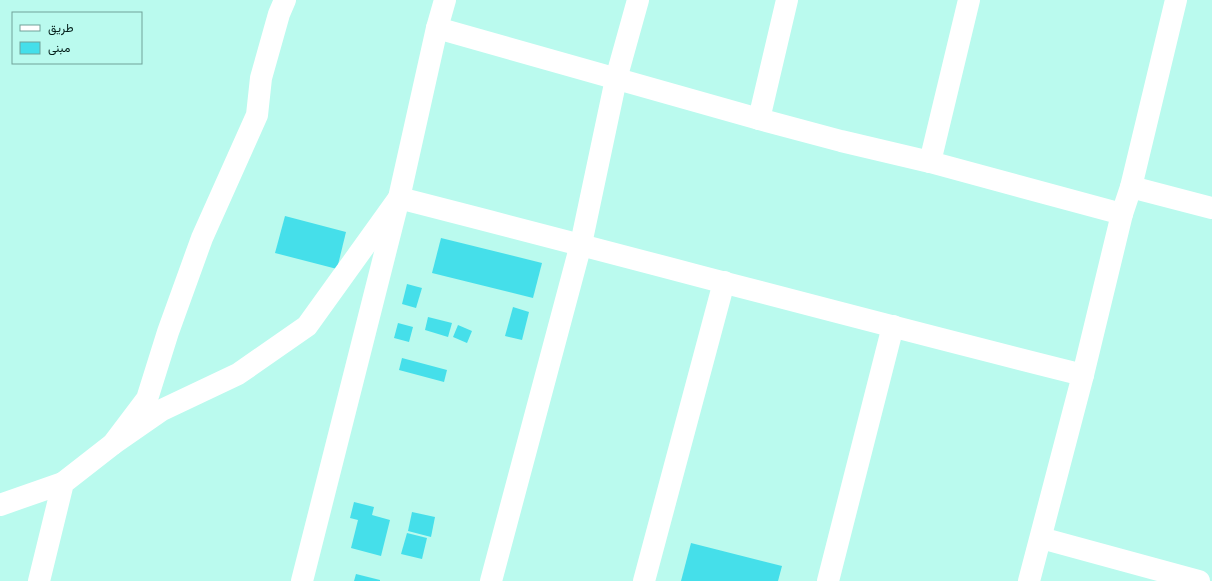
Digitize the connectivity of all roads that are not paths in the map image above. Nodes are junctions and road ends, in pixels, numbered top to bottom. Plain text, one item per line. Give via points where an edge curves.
1 (285, 0) edge
2 (445, 0) edge
3 (638, 0) edge
4 (787, 0) edge
5 (969, 0) edge
6 (1176, 0) edge
7 (437, 28) junction
8 (616, 79) junction
9 (759, 119) junction
10 (930, 162) junction
11 (1131, 187) junction
12 (399, 198) junction
13 (1212, 208) edge
14 (1122, 214) junction
15 (580, 244) junction
16 (724, 282) junction
17 (893, 326) junction
18 (1083, 375) junction
19 (113, 444) junction
20 (63, 483) junction
21 (0, 505) edge
22 (1041, 538) junction
23 (39, 581) edge
24 (302, 581) edge
25 (491, 581) edge
26 (644, 581) edge
27 (828, 581) edge
28 (1029, 581) edge
29 (1199, 581) edge

1 - 19 street via 262,78 257,114 202,238 147,399
2 - 7 street
3 - 8 street
4 - 9 street
5 - 10 street
6 - 11 street
7 - 8 street
7 - 12 street
8 - 9 street
8 - 15 street
9 - 10 street
10 - 14 street
11 - 13 street
11 - 14 street
12 - 15 street
12 - 19 street via 308,326 238,374 162,410
12 - 24 street
14 - 18 street
15 - 16 street
15 - 25 street
16 - 17 street
16 - 26 street
17 - 18 street
17 - 27 street
18 - 22 street
19 - 20 street
20 - 21 street
20 - 23 street
22 - 28 street
22 - 29 street

